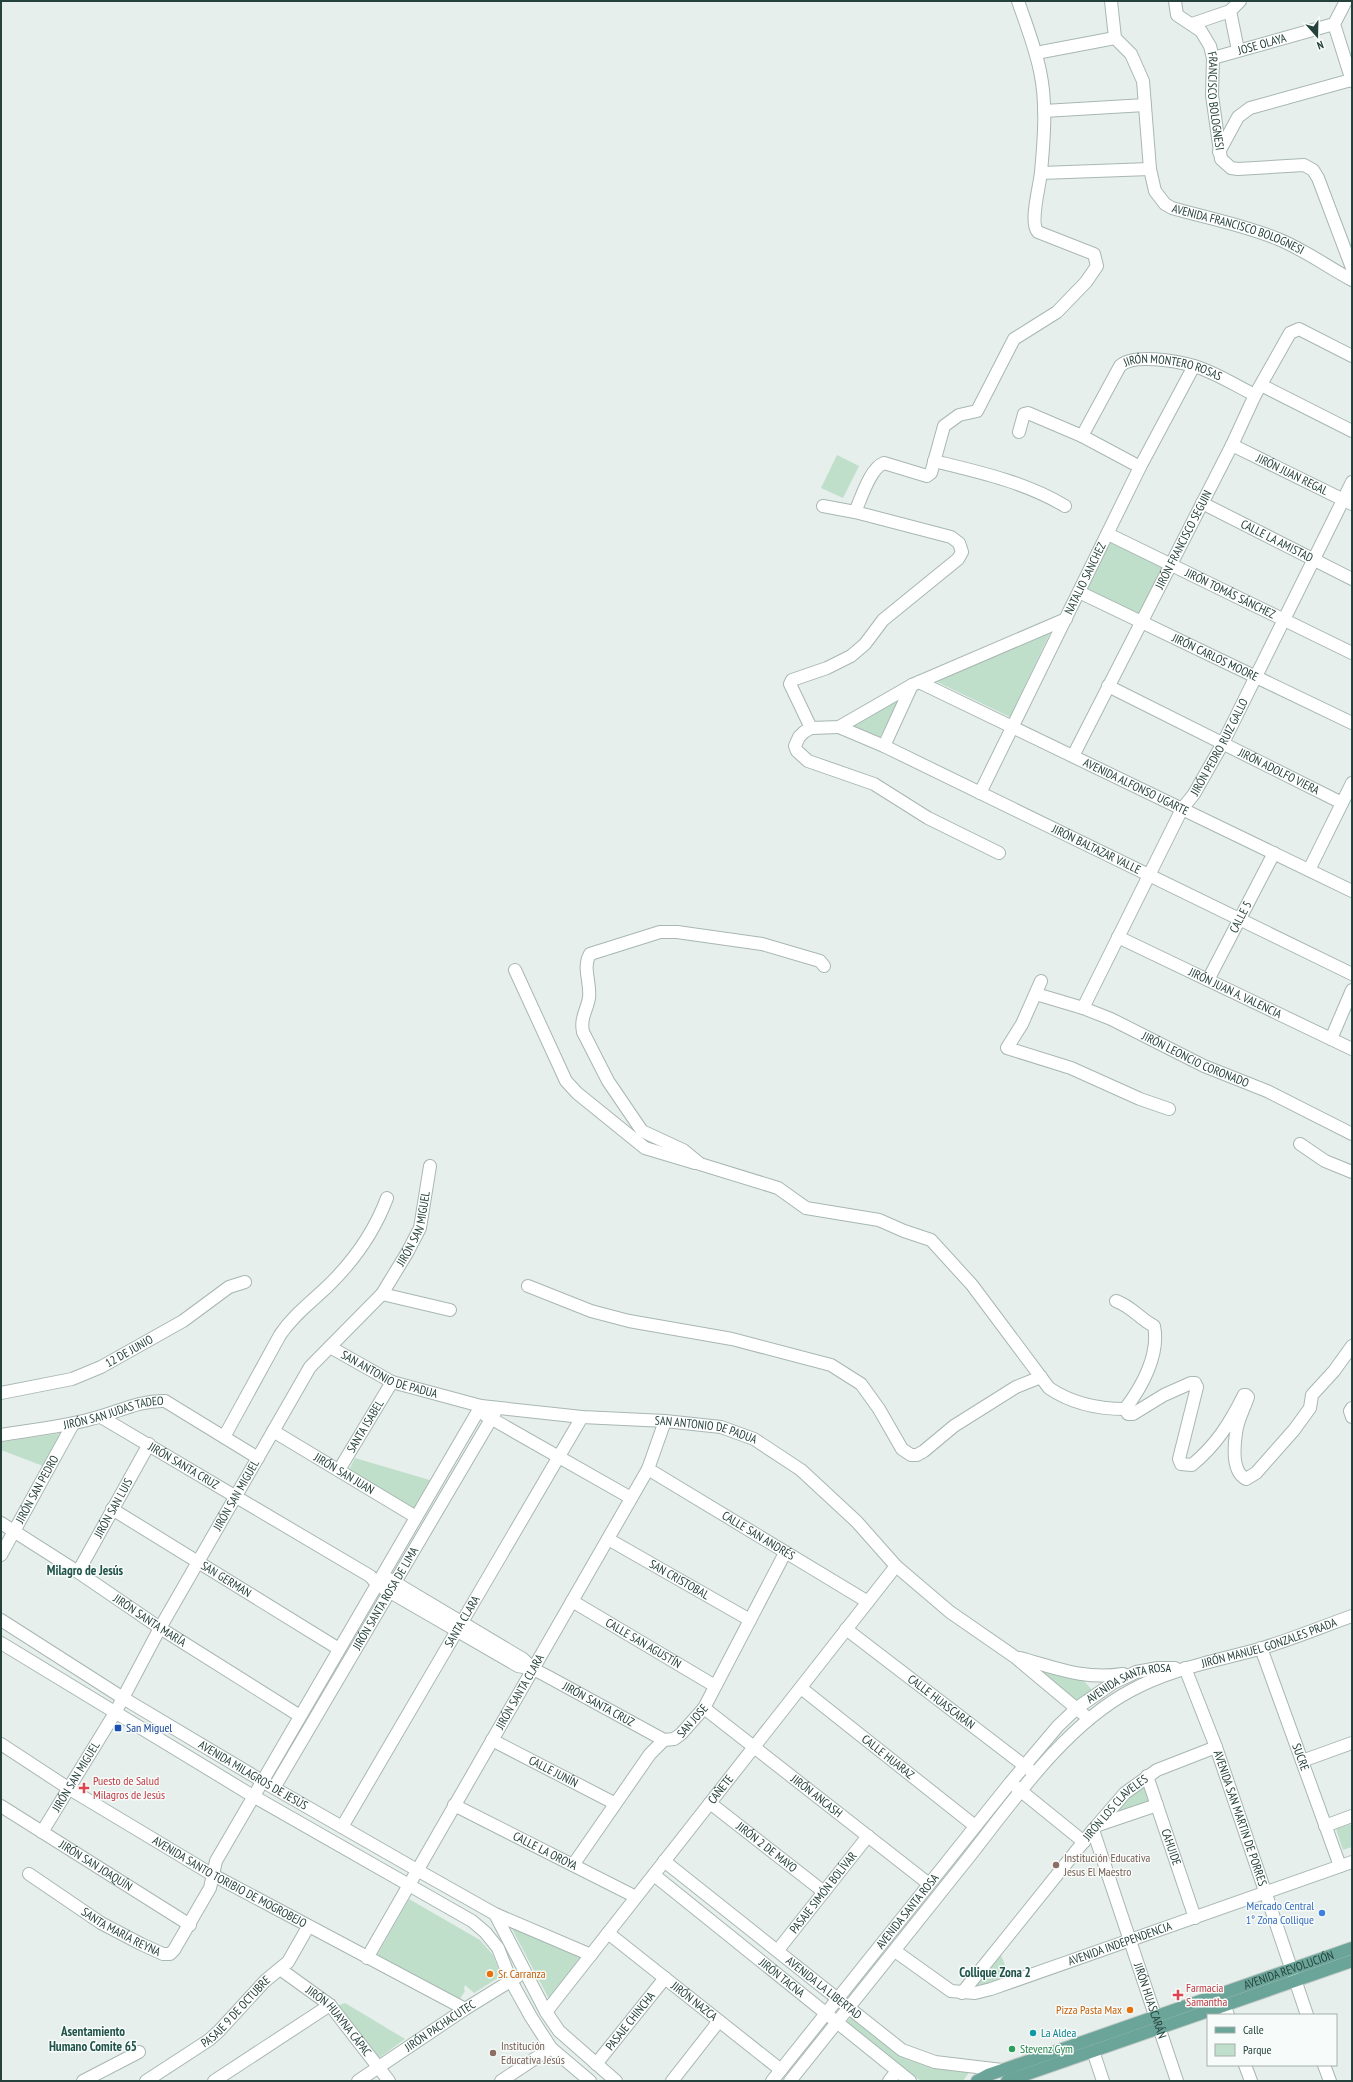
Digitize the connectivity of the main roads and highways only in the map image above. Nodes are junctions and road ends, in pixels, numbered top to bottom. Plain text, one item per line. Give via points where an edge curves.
1 (1352, 1948) edge
2 (1352, 1961) edge
3 (1293, 1975) junction
4 (1226, 2010) edge
5 (1211, 2014) edge
6 (1207, 2015) edge
7 (1005, 2076) edge
8 (1027, 2078) edge
9 (977, 2081) edge

1 - 3 main road, AVENIDA REVOLUCIÓN
2 - 3 main road, AVENIDA REVOLUCIÓN
3 - 4 main road, AVENIDA REVOLUCIÓN
3 - 7 main road, AVENIDA REVOLUCIÓN via 1154,2016
4 - 5 main road, AVENIDA REVOLUCIÓN
6 - 8 main road, AVENIDA REVOLUCIÓN via 1158,2028
7 - 8 main road, AVENIDA REVOLUCIÓN
7 - 9 main road, AVENIDA REVOLUCIÓN

